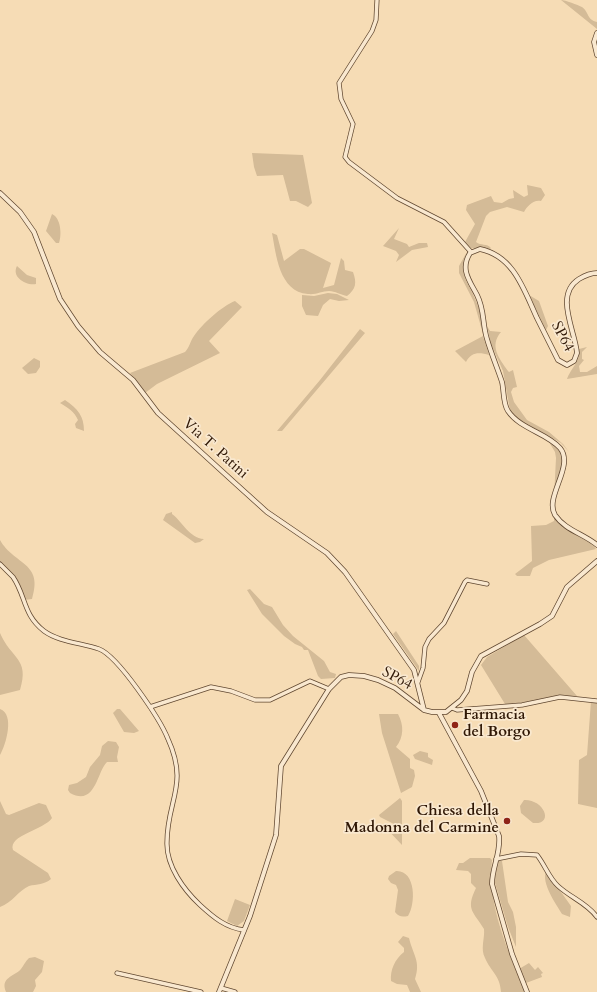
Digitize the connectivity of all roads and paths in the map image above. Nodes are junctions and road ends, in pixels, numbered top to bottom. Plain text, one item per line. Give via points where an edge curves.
1 (377, 0) edge
2 (597, 33) edge
3 (597, 55) edge
4 (0, 193) edge
5 (471, 252) junction
6 (597, 273) edge
7 (597, 545) edge
8 (597, 561) edge
9 (0, 564) edge
10 (487, 584) dead end
11 (418, 682) junction
12 (329, 689) junction
13 (597, 701) edge
14 (150, 706) junction
15 (452, 708) junction
16 (424, 710) junction
17 (439, 713) junction
18 (496, 859) junction
19 (597, 917) edge
20 (244, 930) junction
21 (117, 973) dead end
22 (220, 990) edge
23 (201, 992) edge
24 (235, 992) edge
25 (527, 992) edge

1 - 5 street via 376,20 372,31 339,83 342,99 353,124 345,157 397,198 450,227
2 - 3 street via 594,42
4 - 11 street, Via T. Patini via 20,212 34,232 60,299 100,352 132,380 158,413 267,512 316,545 345,572 414,670
5 - 6 street, SP64 / SP64 via 485,250 504,260 519,277 558,360 567,365 574,361 577,353 566,297 577,281
5 - 7 street via 466,259 466,274 482,307 486,337 502,382 508,411 517,420 561,449 564,463 552,503 554,514 566,526
8 - 15 street via 568,586 552,616 481,656 472,672 467,692
9 - 14 street via 13,578 26,610 36,624 46,632 99,649 109,655
10 - 11 street via 467,580 465,582 444,623 425,647 423,668
11 - 16 street, Via T. Patini
12 - 14 street via 310,681 270,700 255,700 232,691 211,687
12 - 16 street, SP64 / SP64 via 341,677 349,675 378,680 395,688
12 - 20 street, SP64 via 281,766 276,835
13 - 15 street via 560,697 522,705 457,710
14 - 20 street via 168,739 178,776 167,843 169,859 194,899 225,924 234,929
15 - 17 street
16 - 17 street, SP64 / SP64
17 - 18 street via 481,791 496,828 500,844
18 - 19 street via 521,854 537,856 556,884 587,905
18 - 25 street via 492,884 512,954
20 - 22 street, SP64
21 - 23 street
22 - 24 street

